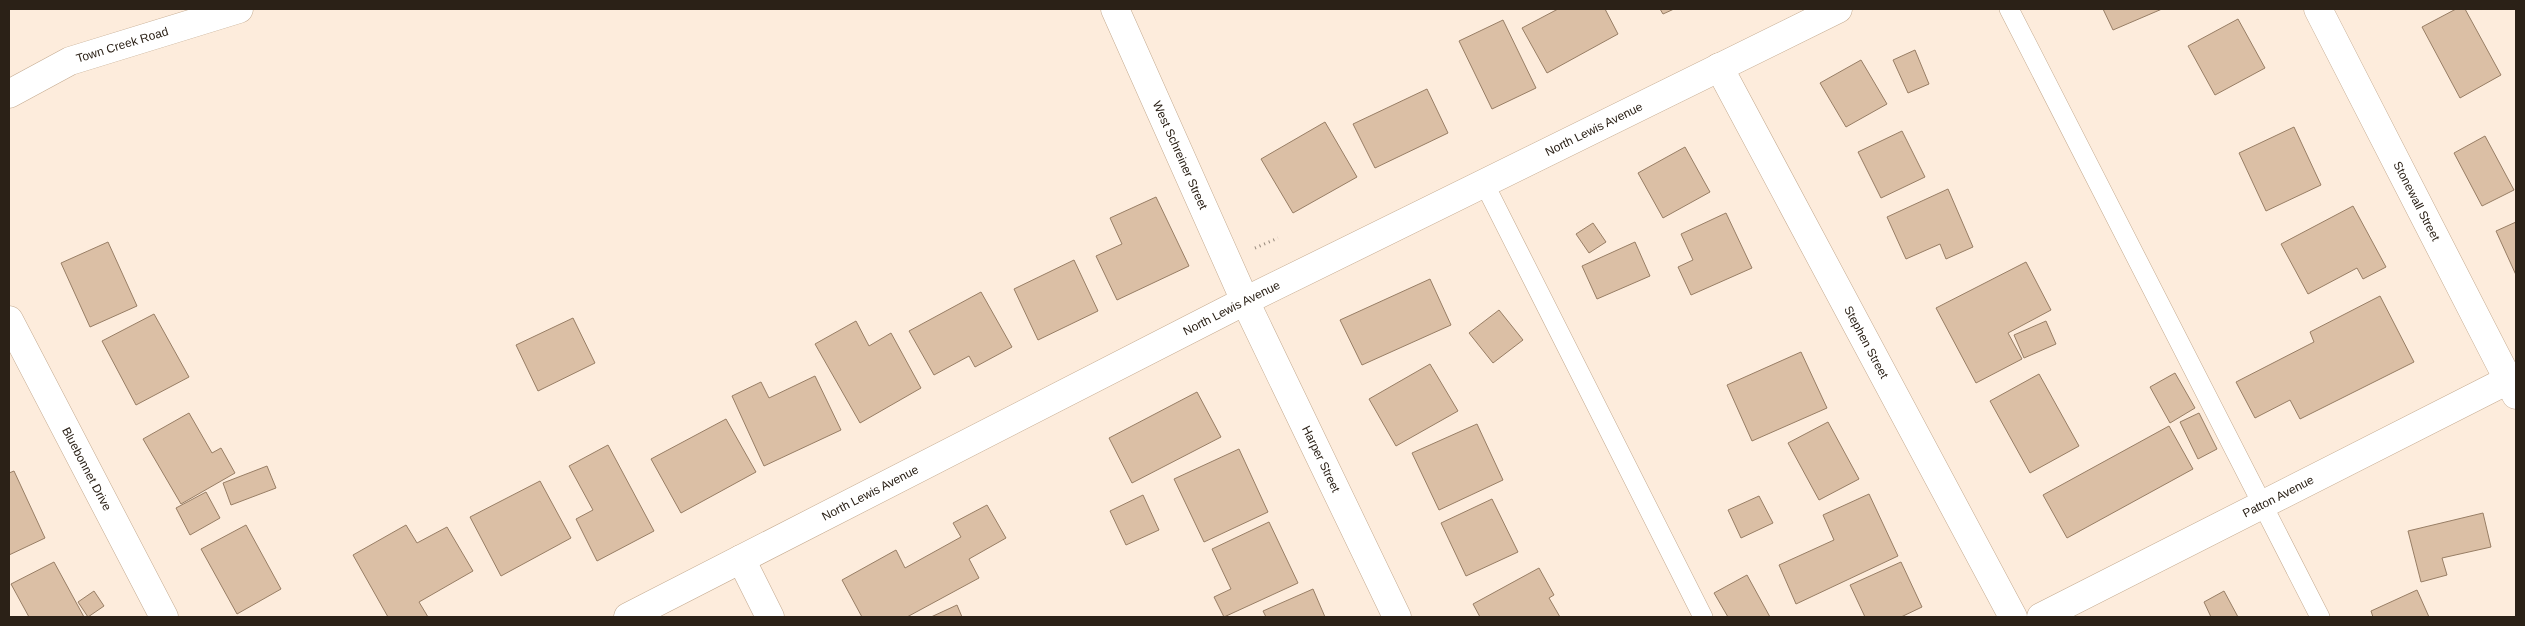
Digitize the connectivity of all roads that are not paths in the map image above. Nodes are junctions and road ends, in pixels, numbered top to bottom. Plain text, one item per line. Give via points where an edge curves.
1 (239, 9) edge
2 (1115, 9) edge
3 (1838, 9) edge
4 (2008, 9) edge
5 (2318, 9) edge
6 (1720, 68) junction
7 (9, 94) edge
8 (1484, 184) junction
9 (1245, 301) junction
10 (9, 320) edge
11 (2514, 384) edge
12 (2263, 504) junction
13 (740, 559) junction
14 (164, 617) edge
15 (628, 617) edge
16 (770, 617) edge
17 (1398, 617) edge
18 (1703, 617) edge
19 (2013, 617) edge
20 (2041, 617) edge
21 (2320, 617) edge

1 - 7 street, Town Creek Road via 70,61
2 - 9 street, West Schreiner Street
3 - 6 street, North Lewis Avenue
4 - 12 lane
5 - 11 street, Stonewall Street
6 - 8 street, North Lewis Avenue
6 - 19 street, Stephen Street
8 - 9 street, North Lewis Avenue
8 - 18 lane
9 - 13 street, North Lewis Avenue
9 - 17 street, Harper Street
10 - 14 street, Bluebonnet Drive
11 - 12 street, Patton Avenue
12 - 20 street, Patton Avenue
12 - 21 lane
13 - 15 street, North Lewis Avenue
13 - 16 street

